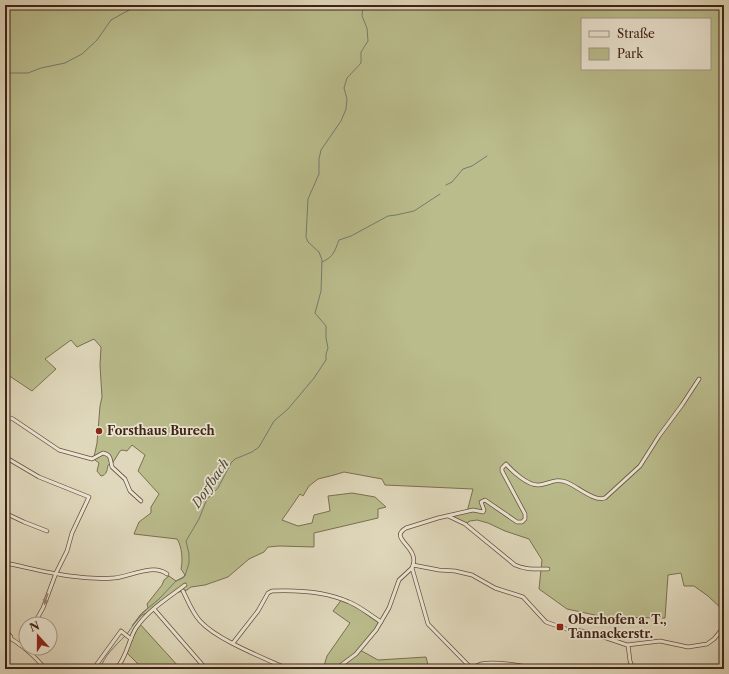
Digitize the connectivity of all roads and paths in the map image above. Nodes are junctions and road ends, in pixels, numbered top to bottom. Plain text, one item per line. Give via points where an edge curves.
1 (699, 378) dead end
2 (5, 416) edge
3 (5, 457) edge
4 (140, 501) dead end
5 (5, 513) edge
6 (448, 516) junction
7 (47, 531) dead end
8 (5, 562) edge
9 (412, 566) junction
10 (548, 569) dead end
11 (56, 573) junction
12 (167, 574) dead end
13 (185, 585) dead end
14 (183, 591) dead end
15 (154, 609) junction
16 (38, 616) edge
17 (381, 622) junction
18 (724, 627) edge
19 (5, 630) edge
20 (6, 636) edge
21 (12, 639) junction
22 (131, 639) junction
23 (5, 641) edge
24 (233, 643) junction
25 (18, 644) edge
26 (628, 645) junction
27 (32, 656) edge
28 (97, 664) dead end
29 (45, 669) edge
30 (117, 669) edge
31 (206, 669) edge
32 (288, 669) edge
33 (336, 669) edge
34 (472, 669) edge
35 (535, 669) edge
36 (633, 669) edge

1 - 6 street via 640,466 605,498 596,498 559,480 534,484 513,472 506,464 502,471 523,509 524,520 517,522 485,500 481,502 483,512 474,510
2 - 4 street via 61,452 92,459 103,453 108,454 112,466 125,479 130,491
3 - 11 street via 38,477 89,497
5 - 7 street
6 - 9 street via 402,530 401,539 414,556
6 - 10 street via 468,526 515,565 531,570
8 - 11 street
9 - 17 street via 399,580
9 - 26 street via 472,575 495,588 523,597 546,622
9 - 34 street via 428,624
11 - 12 street via 94,578 120,577 152,570
11 -> 16 street
13 - 15 street
14 - 24 street via 203,624
15 - 22 street via 139,623
15 - 31 street
17 - 24 street via 357,606 334,597 272,591
17 - 33 street via 356,654
18 - 26 street via 708,644 683,646 660,640
19 - 21 street
20 - 21 street
20 - 23 street
21 - 25 street
22 - 28 street via 122,632
22 - 30 street
24 - 32 street
26 - 36 street
27 - 29 street
34 - 35 street via 483,664

